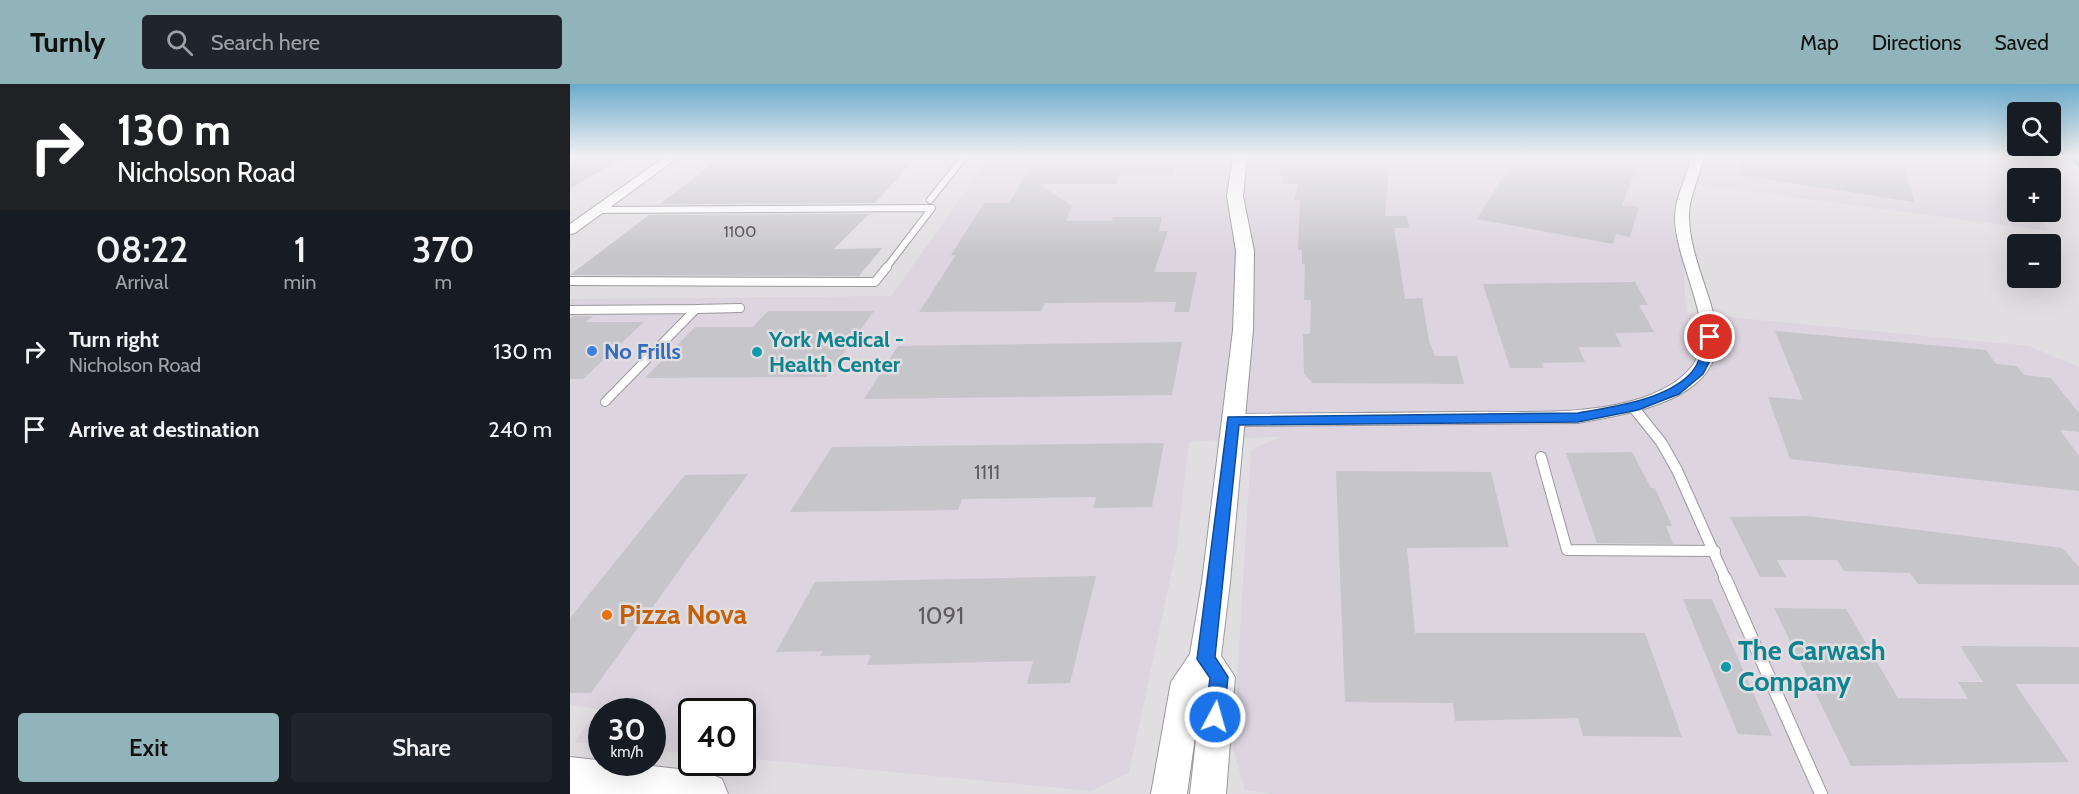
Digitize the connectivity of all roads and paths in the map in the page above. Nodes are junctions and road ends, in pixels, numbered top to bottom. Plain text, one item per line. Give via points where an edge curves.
1 (627, 189) edge
2 (939, 189) edge
3 (1236, 189) edge
4 (1689, 189) edge
5 (930, 200) dead end
6 (598, 210) junction
7 (570, 230) edge
8 (570, 281) edge
9 (740, 308) dead end
10 (696, 309) junction
11 (570, 310) edge
12 (605, 402) dead end
13 (1633, 407) junction
14 (1233, 420) junction
15 (1541, 457) dead end
16 (1714, 551) junction
17 (1206, 659) junction
18 (570, 778) edge
19 (706, 794) edge
20 (1169, 794) edge
21 (1208, 794) edge
22 (1821, 794) edge

1 - 6 street
2 - 5 lane
3 - 14 street via 1246,276
4 - 13 street via 1682,218 1687,255 1710,337 1708,353 1697,374 1674,391
6 - 7 street
6 - 8 lane via 932,208 875,282
9 - 10 lane
10 - 11 lane
10 - 12 lane
13 - 14 street via 1578,417
13 - 16 lane via 1661,442
14 - 17 street
15 - 16 lane via 1567,550
16 - 22 lane
17 - 20 street via 1187,682
17 - 21 street via 1219,677
18 - 19 main road

